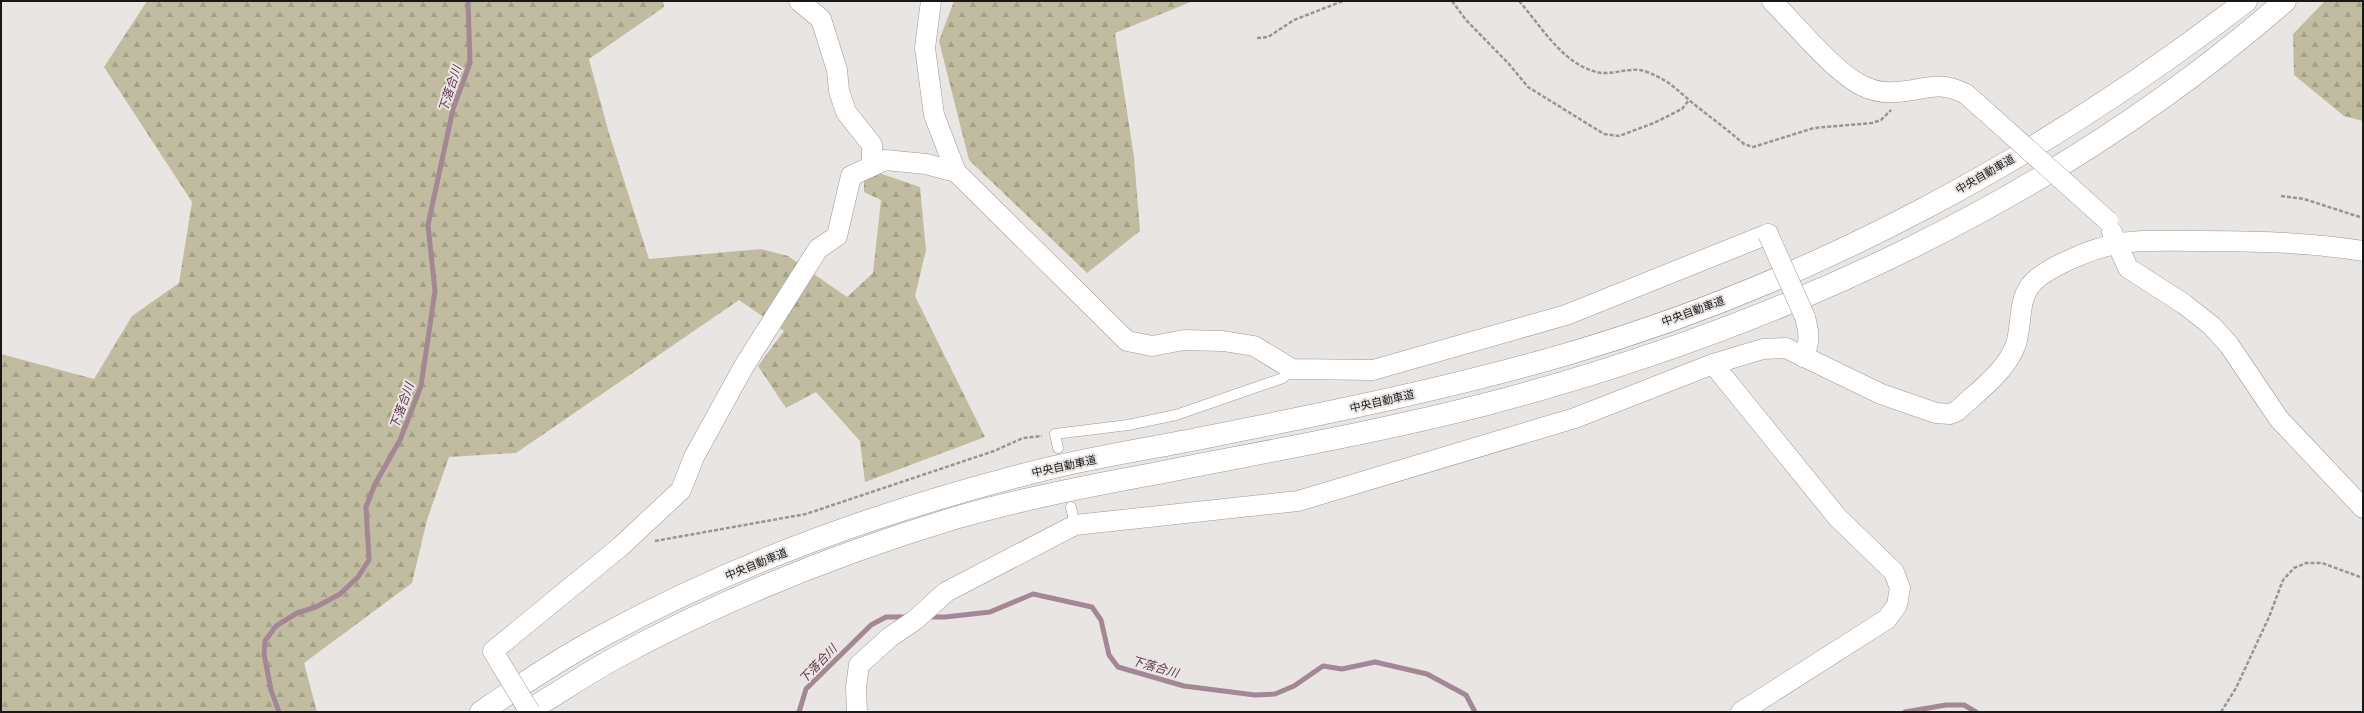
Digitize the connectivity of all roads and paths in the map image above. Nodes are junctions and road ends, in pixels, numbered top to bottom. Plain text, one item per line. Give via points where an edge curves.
1 (799, 1) edge
2 (931, 1) edge
3 (1344, 1) edge
4 (1452, 1) edge
5 (1519, 1) edge
6 (1772, 1) edge
7 (2246, 1) edge
8 (2285, 1) edge
9 (1257, 38) dead end
10 (1896, 92) junction
11 (1689, 100) junction
12 (872, 166) junction
13 (956, 172) junction
14 (2281, 196) dead end
15 (2363, 218) edge
16 (2116, 244) junction
17 (2363, 251) edge
18 (1803, 357) junction
19 (1713, 364) junction
20 (1292, 369) junction
21 (1055, 434) junction
22 (1058, 448) dead end
23 (2363, 508) edge
24 (649, 542) dead end
25 (2363, 578) edge
26 (481, 712) edge
27 (526, 712) edge
28 (530, 712) edge
29 (857, 712) edge
30 (1741, 712) edge
31 (2221, 712) edge

1 - 12 street via 821,19 846,112 872,145
2 - 13 street via 925,48 934,115
3 - 9 path via 1294,20 1268,36
4 - 11 path via 1466,20 1528,87 1604,134 1619,136 1654,123 1682,109
5 - 11 path via 1553,42 1580,65 1604,73 1635,69 1645,71 1674,84
6 - 10 street via 1846,76 1876,91
7 - 26 highway, 中央自動車道 via 2121,92 1989,172 1912,216 1837,253 1756,288 1568,354 1474,380 1347,409 1051,468 950,494 864,522 686,593 600,637
8 - 27 highway via 2145,110 2062,164 1926,241 1848,279 1667,349 1590,375 1478,406 1352,434 1054,493 957,517 786,578 700,616 615,658
10 - 11 path via 1894,104 1881,120 1814,128 1753,147 1744,144
10 - 16 street, bridge via 1944,85 1966,94 2108,221
12 - 13 street via 885,160 926,164
12 - 28 street, bridge via 850,176 837,236 818,249 744,366 694,457 681,490 620,547 493,651
13 - 20 street via 1127,341 1152,346 1184,340 1223,341 1254,346
14 - 15 path via 2304,199
16 - 17 street via 2254,241
16 - 18 street via 2085,252 2042,275 2031,285 2024,295 2016,343 2007,362 1957,411 1950,414 1936,413 1880,394
16 - 23 street via 2128,268 2184,304 2212,326 2279,419
18 - 19 street via 1786,348 1763,349
18 - 20 street, bridge via 1808,348 1809,334 1805,316 1768,234 1566,314 1373,370
19 - 29 street via 1575,418 1298,501 1073,516 946,592 859,665 856,687
19 - 30 street via 1838,518 1894,572 1900,588 1897,605 1887,619
20 - 21 lane via 1283,378 1176,415 1128,425
21 - 22 lane
21 - 24 path via 1023,438 994,451 806,514
25 - 31 path via 2322,563 2306,563 2294,568 2283,580 2236,688

